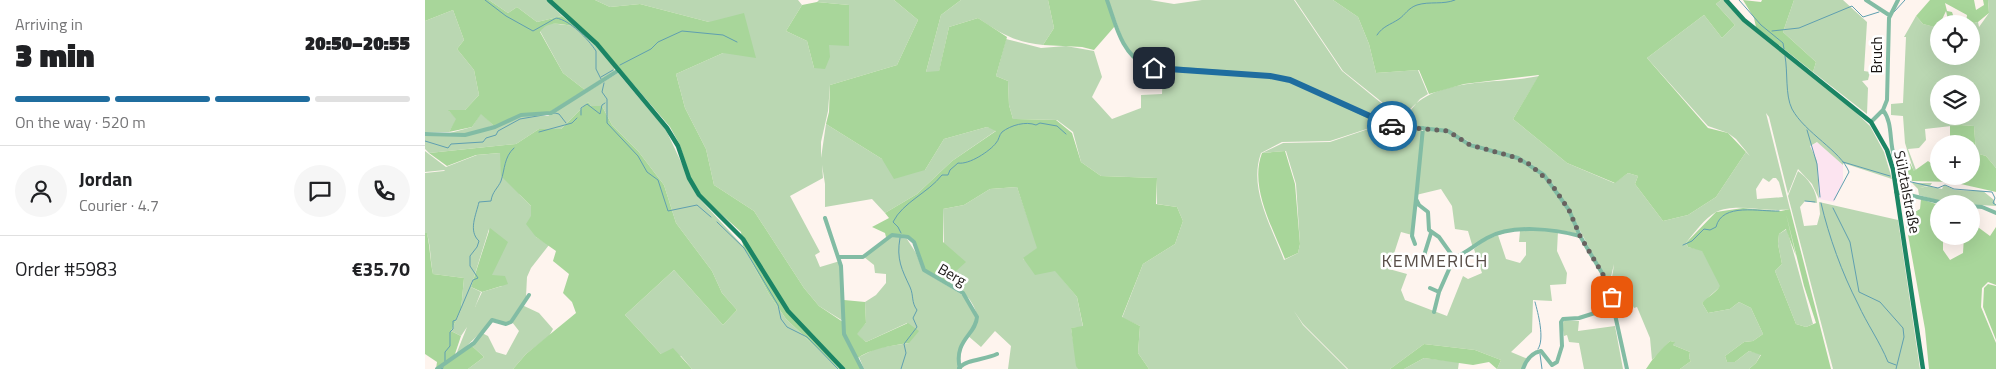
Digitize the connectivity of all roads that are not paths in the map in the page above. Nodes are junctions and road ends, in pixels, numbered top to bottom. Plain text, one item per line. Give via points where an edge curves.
1 (549, 0) edge
2 (1107, 0) edge
3 (1726, 0) edge
4 (1866, 0) edge
5 (1898, 0) edge
6 (1889, 15) junction
7 (619, 70) junction
8 (1883, 110) junction
9 (1871, 122) junction
10 (1423, 128) junction
11 (425, 134) edge
12 (1894, 156) dead end
13 (1896, 192) junction
14 (1417, 199) junction
15 (1930, 200) edge
16 (1980, 207) edge
17 (1996, 213) edge
18 (825, 218) dead end
19 (1431, 234) junction
20 (1580, 236) junction
21 (1415, 244) dead end
22 (839, 257) junction
23 (1454, 258) junction
24 (1422, 262) dead end
25 (1430, 288) dead end
26 (1439, 292) junction
27 (529, 295) dead end
28 (1614, 307) junction
29 (1434, 312) dead end
30 (997, 354) dead end
31 (959, 368) edge
32 (437, 369) edge
33 (843, 369) edge
34 (862, 369) edge
35 (1523, 369) edge
36 (1627, 369) edge
37 (1923, 369) edge

1 - 7 main road via 591,37
2 - 10 street via 1125,49 1143,65 1290,80 1383,124
3 - 9 main road, Sülztalstraße via 1744,20
4 - 6 street
5 - 6 street, Bruch
6 - 8 street, Bruch via 1888,96
7 - 11 street via 551,113 521,115 495,127 465,135
7 - 33 main road via 667,128 699,195 743,239 788,311
8 - 9 street
8 - 12 street, Bruch via 1889,123
9 - 13 main road, Sülztalstraße via 1887,150
10 - 14 street
10 - 20 street via 1448,131 1470,145 1529,164 1544,175 1560,195
13 - 15 street
13 - 37 main road, Sülztalstraße
14 - 19 street via 1427,212
14 - 21 street via 1412,236
16 - 17 street
18 - 22 street
19 - 23 street via 1439,237
19 - 24 street
20 - 23 street via 1540,229 1498,234
20 - 28 street via 1608,283
22 - 31 street, Berg via 863,258 891,235 901,234 914,242 927,273 963,293 975,313 977,320 959,354
22 - 34 street via 844,334
23 - 26 street
25 - 26 street
26 - 29 street
27 - 32 street via 511,322 506,324 493,320 474,343
28 - 35 street via 1579,318 1563,318 1562,346 1557,362 1552,364 1541,351 1536,352
28 - 36 street
30 - 31 street, Berg via 966,362

